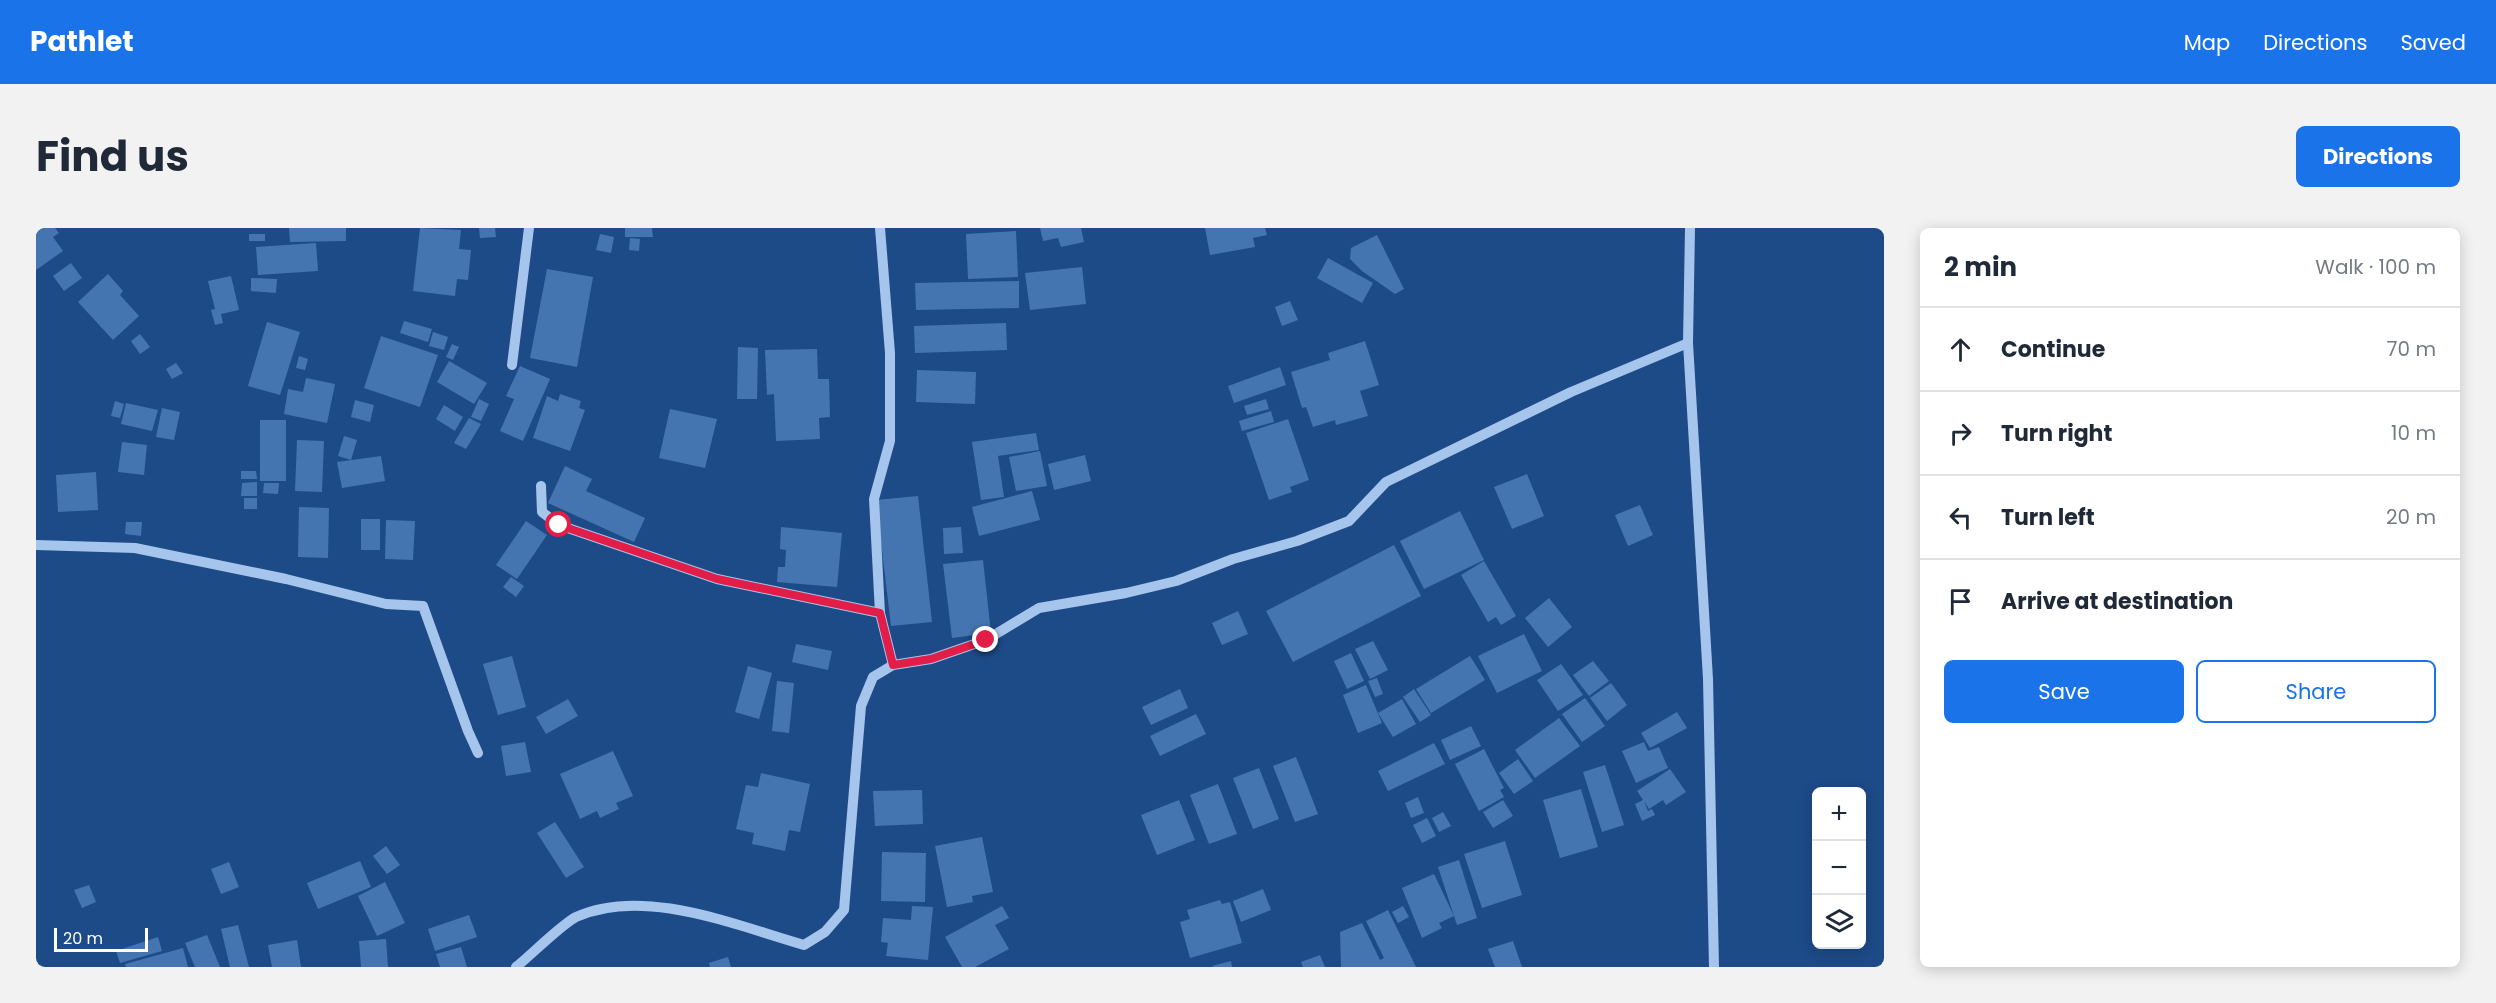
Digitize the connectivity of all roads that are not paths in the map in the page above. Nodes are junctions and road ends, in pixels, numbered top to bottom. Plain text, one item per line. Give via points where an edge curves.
1 (529, 228) edge
2 (880, 228) edge
3 (1690, 228) edge
4 (1688, 343) junction
5 (512, 365) dead end
6 (541, 486) dead end
7 (36, 545) edge
8 (880, 613) junction
9 (893, 665) junction
10 (478, 753) dead end
11 (516, 967) edge
12 (1714, 967) edge

1 - 5 street
2 - 8 street via 890,353 890,441 874,499
3 - 4 street
4 - 9 street via 1571,392 1386,482 1348,520 1297,541 1126,593 1039,608 986,640 931,659
4 - 12 street via 1707,679
6 - 8 street via 542,512 559,525 717,579
7 - 10 street via 135,548 386,604 423,606
8 - 9 street
9 - 11 street via 873,677 861,706 844,910 825,932 804,945 665,906 615,905 575,917

